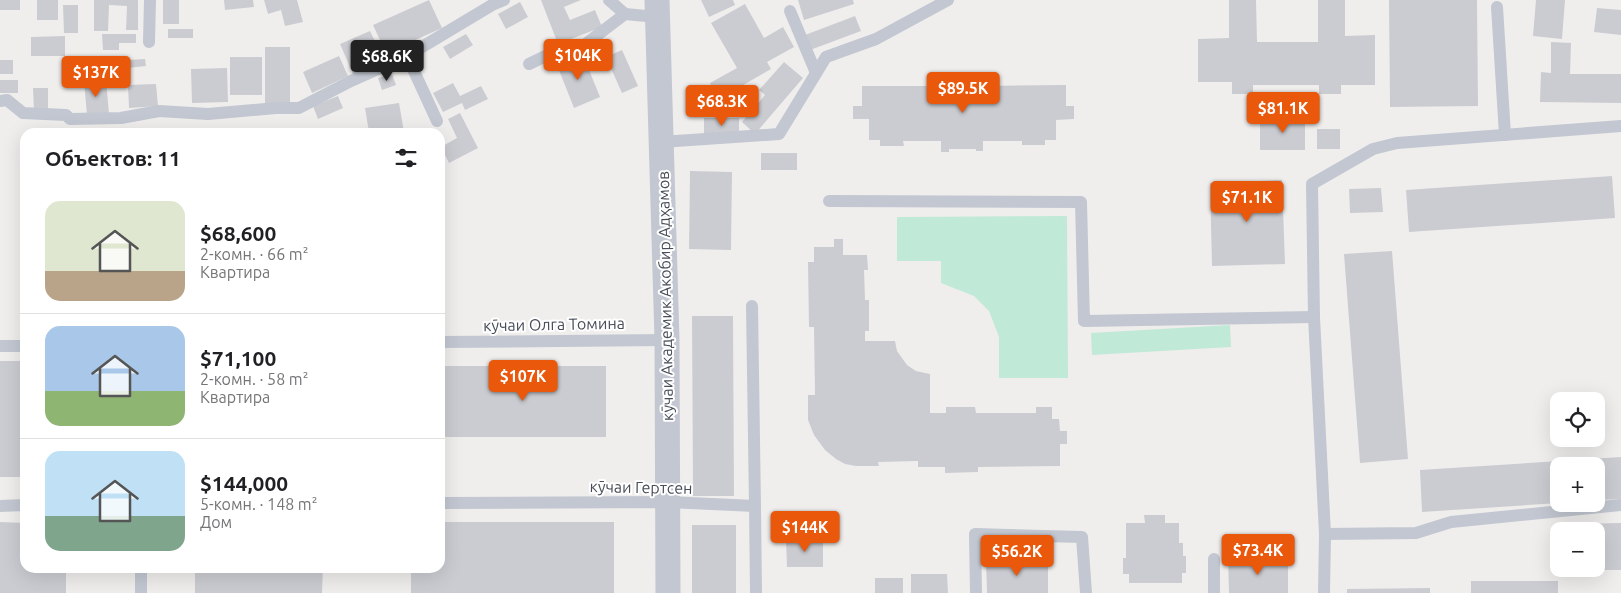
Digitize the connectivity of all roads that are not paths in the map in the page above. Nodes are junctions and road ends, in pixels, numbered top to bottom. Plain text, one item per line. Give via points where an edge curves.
1 (150, 0) edge
2 (504, 0) edge
3 (609, 0) edge
4 (948, 0) edge
5 (1497, 7) dead end
6 (657, 8) edge
7 (790, 12) dead end
8 (625, 14) junction
9 (149, 42) dead end
10 (407, 56) junction
11 (528, 64) dead end
12 (816, 73) junction
13 (0, 100) edge
14 (437, 121) dead end
15 (1621, 126) edge
16 (1505, 135) junction
17 (661, 142) junction
18 (829, 201) dead end
19 (752, 306) dead end
20 (1314, 317) junction
21 (667, 340) junction
22 (445, 342) edge
23 (0, 346) edge
24 (20, 346) edge
25 (668, 502) junction
26 (445, 503) edge
27 (1621, 504) edge
28 (0, 506) edge
29 (20, 506) edge
30 (755, 506) junction
31 (1325, 534) junction
32 (1214, 559) dead end
33 (141, 573) edge
34 (141, 593) edge
35 (668, 593) edge
36 (756, 593) edge
37 (976, 593) edge
38 (1086, 593) edge
39 (1214, 593) edge
40 (1324, 593) edge

1 - 9 lane
2 - 10 lane
3 - 8 lane
4 - 12 lane via 876,39 826,57
5 - 16 lane
6 - 8 lane
6 - 17 street, кӯчаи Академик Акобир Адҳамов
7 - 12 lane
8 - 11 lane via 583,46 556,51
10 - 13 lane via 299,108 208,114 159,110 121,118 70,119 66,115 23,113 7,100
10 - 14 lane
12 - 17 lane via 779,134
15 - 16 lane
16 - 20 lane via 1397,143 1373,149 1312,184
17 - 21 street, кӯчаи Академик Акобир Адҳамов
18 - 20 lane via 1081,202 1084,321
19 - 30 lane
20 - 31 lane
21 - 22 lane, кӯчаи Олга Томина
21 - 25 street, кӯчаи Академик Акобир Адҳамов
23 - 24 lane
25 - 26 lane, кӯчаи Гертсен
25 - 30 lane, кӯчаи Гертсен
25 - 35 street, кӯчаи Академик Акобир Адҳамов
27 - 31 lane via 1451,522 1416,533
28 - 29 lane
30 - 36 lane
31 - 40 lane
32 - 39 lane
33 - 34 lane
37 - 38 lane via 975,534 1082,537

